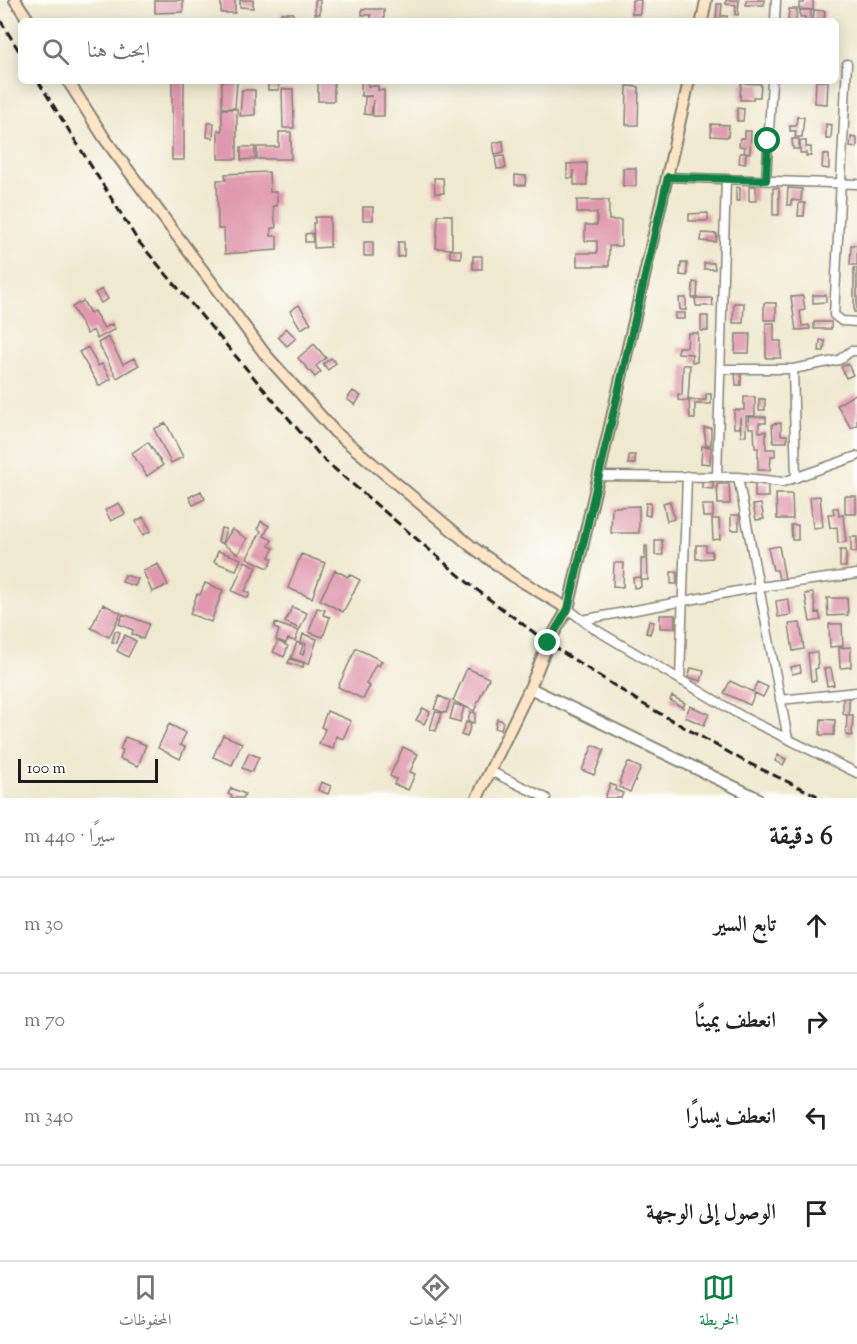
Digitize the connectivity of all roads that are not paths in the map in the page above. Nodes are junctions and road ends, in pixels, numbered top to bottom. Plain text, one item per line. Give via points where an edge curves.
1 (15, 0) edge
2 (706, 0) edge
3 (776, 0) edge
4 (27, 18) edge
5 (703, 18) edge
6 (775, 18) edge
7 (847, 64) dead end
8 (70, 84) edge
9 (688, 84) edge
10 (772, 84) edge
11 (668, 177) junction
12 (726, 179) junction
13 (766, 180) junction
14 (840, 183) junction
15 (857, 184) edge
16 (857, 322) edge
17 (857, 351) edge
18 (720, 369) junction
19 (793, 369) junction
20 (857, 456) edge
21 (599, 476) junction
22 (687, 476) junction
23 (717, 476) junction
24 (738, 477) junction
25 (796, 478) junction
26 (857, 574) edge
27 (759, 587) junction
28 (683, 601) junction
29 (568, 609) junction
30 (582, 620) junction
31 (680, 679) junction
32 (530, 688) junction
33 (857, 692) edge
34 (780, 700) junction
35 (788, 739) junction
36 (490, 771) junction
37 (857, 773) edge
38 (752, 797) edge
39 (477, 798) edge
40 (546, 798) edge

1 - 4 main road
2 - 5 main road
3 - 6 street
7 - 14 street
8 - 29 main road via 105,139 265,354 335,432 471,546
9 - 11 main road
10 - 13 street
11 - 12 street
11 - 21 main road
12 - 13 street
12 - 18 street
13 - 14 street
14 - 15 street
14 - 16 street via 834,315 842,321
17 - 19 street via 839,360
18 - 19 street
18 - 23 street
19 - 25 street
20 - 25 street
21 - 22 street
21 - 29 main road
22 - 23 street
22 - 28 street
23 - 24 street
24 - 25 street via 783,482
24 - 27 street
26 - 27 street
27 - 28 street
27 - 34 street
28 - 30 street
28 - 31 street
29 - 30 street
29 - 32 main road via 548,643
30 - 31 street
31 - 35 street
32 - 36 main road
32 - 38 street
33 - 34 street
34 - 35 street
35 - 37 street
36 - 39 main road
36 - 40 street

